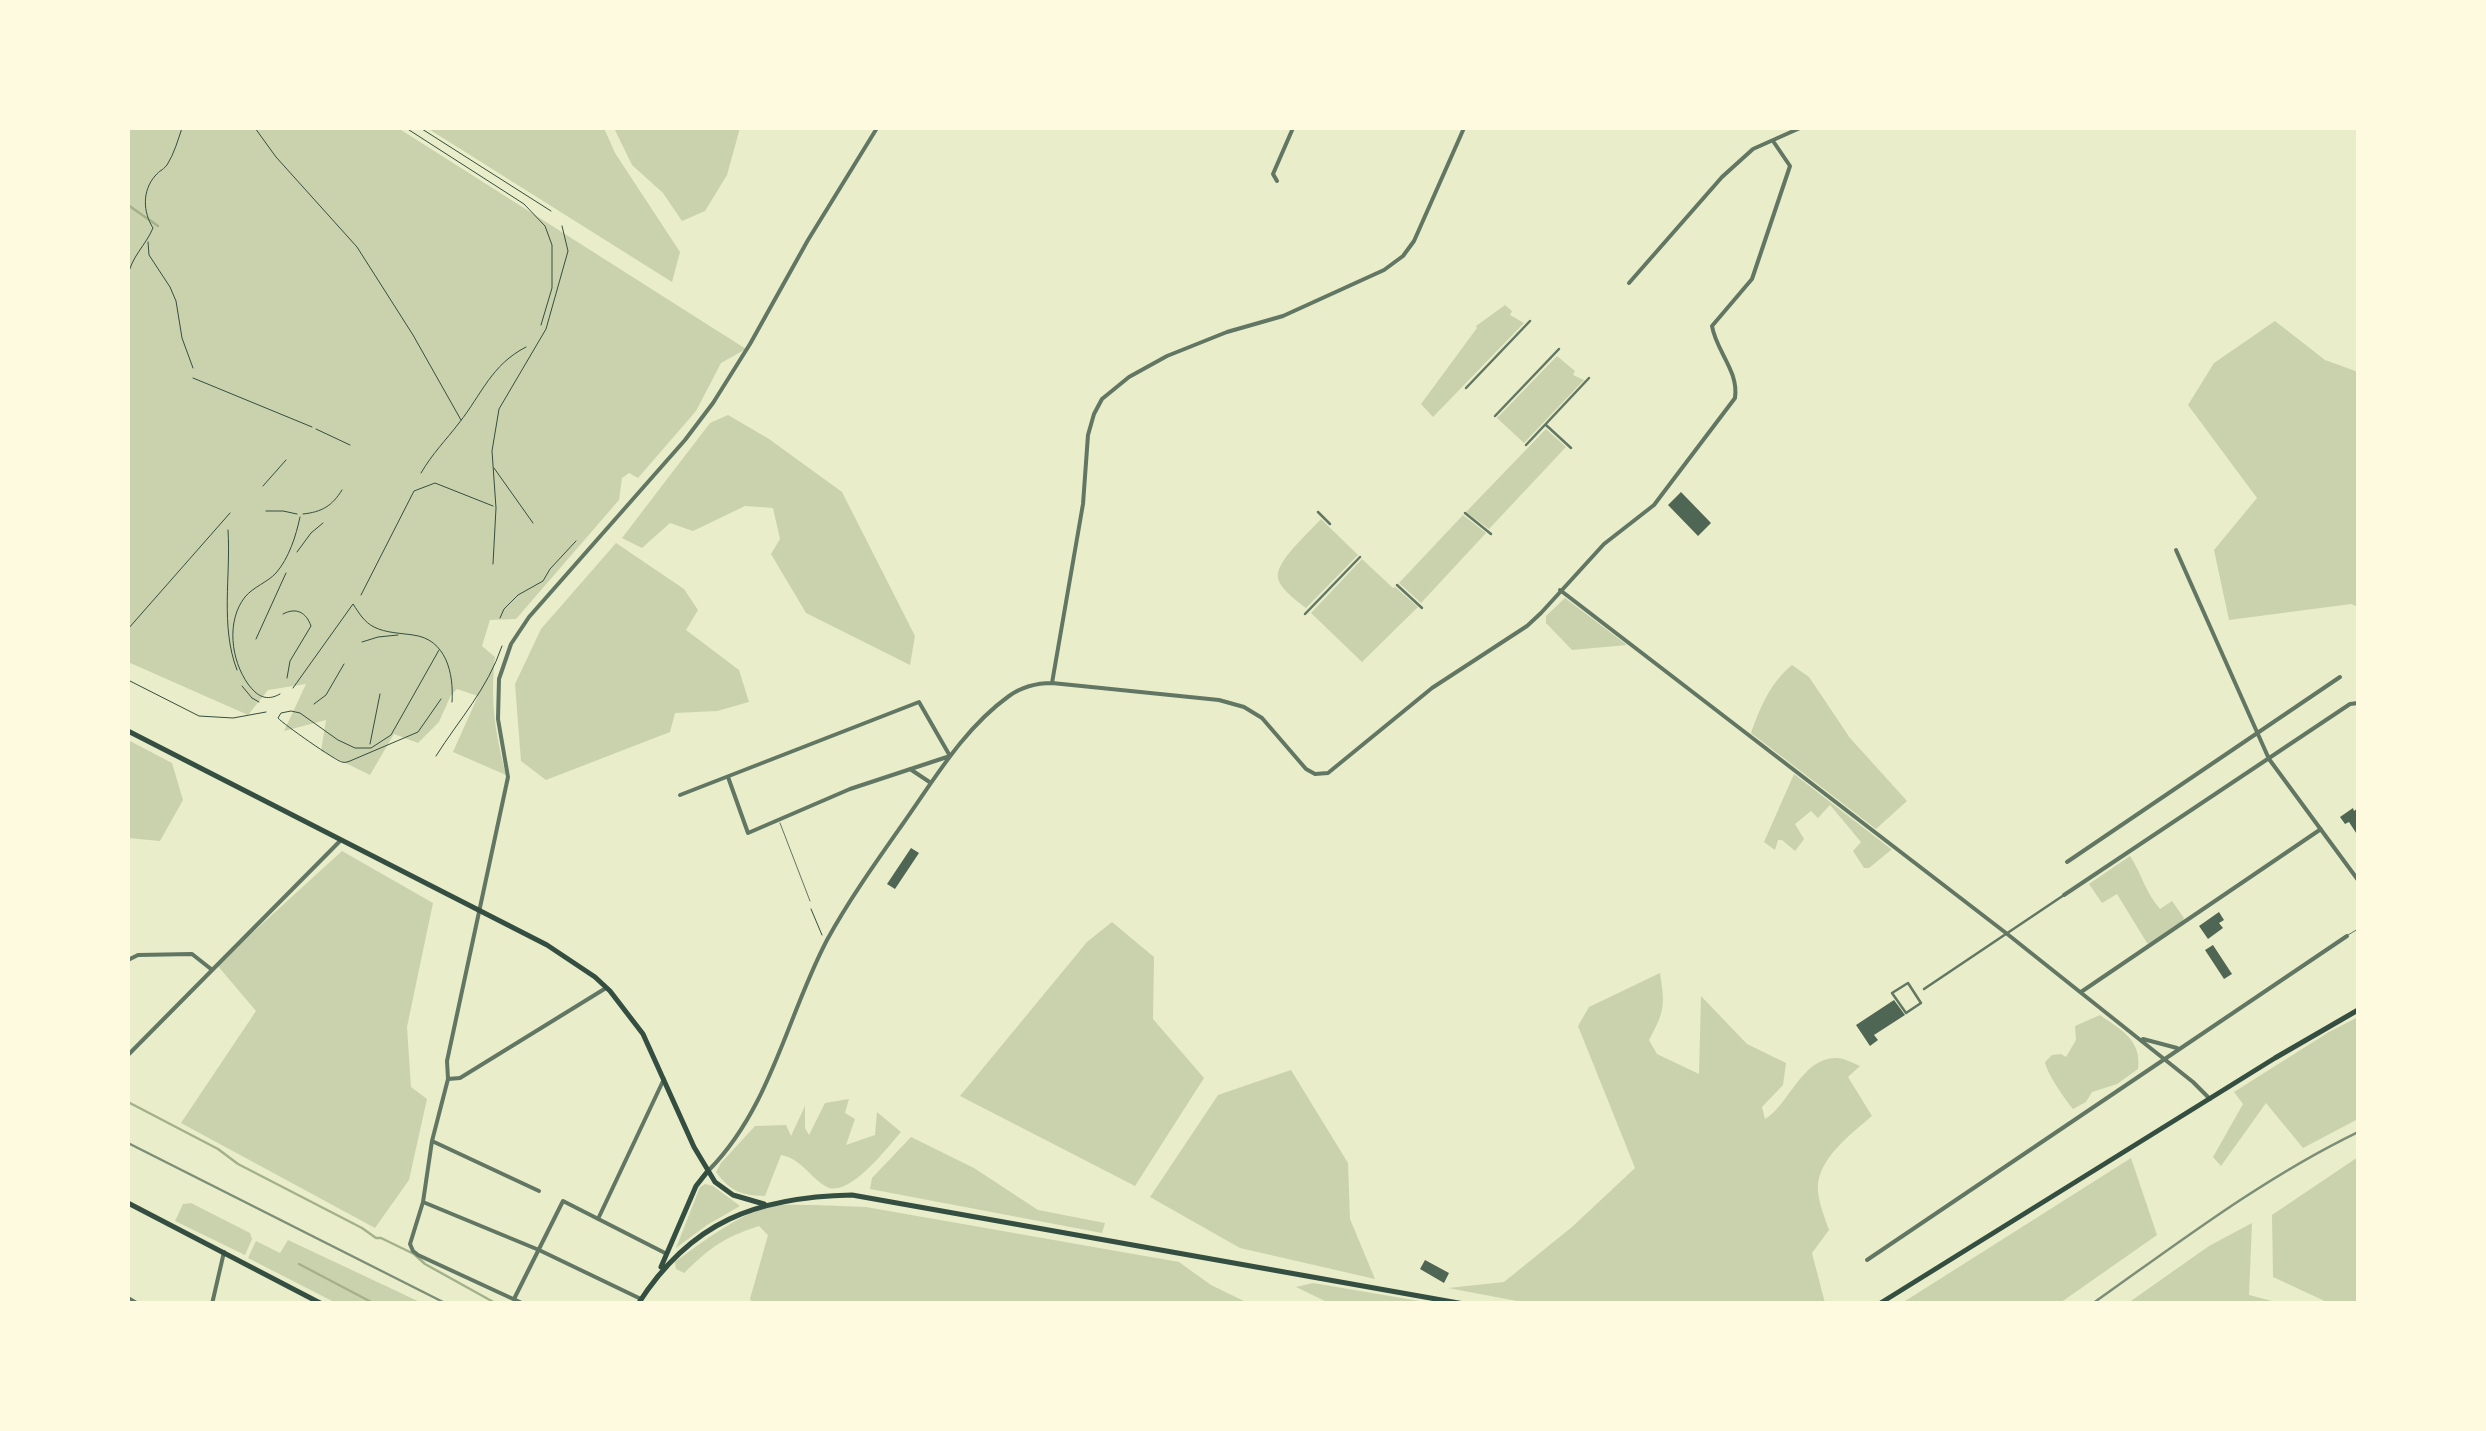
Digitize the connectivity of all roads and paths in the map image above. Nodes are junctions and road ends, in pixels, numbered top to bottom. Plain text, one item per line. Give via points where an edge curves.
1 (182, 128) edge
2 (255, 128) edge
3 (406, 128) edge
4 (877, 128) edge
5 (1293, 128) edge
6 (1464, 128) edge
7 (1800, 128) edge
8 (422, 129) edge
9 (1773, 141) junction
10 (1277, 181) dead end
11 (551, 211) dead end
12 (562, 226) dead end
13 (148, 242) junction
14 (128, 276) edge
15 (1628, 283) dead end
16 (128, 284) edge
17 (128, 294) edge
18 (1530, 321) dead end
19 (541, 326) dead end
20 (526, 348) dead end
21 (1559, 349) dead end
22 (193, 368) dead end
23 (193, 378) dead end
24 (1589, 378) dead end
25 (1466, 388) dead end
26 (1495, 416) dead end
27 (462, 420) junction
28 (1545, 424) junction
29 (350, 445) dead end
30 (1526, 445) dead end
31 (1571, 448) dead end
32 (286, 460) dead end
33 (494, 468) dead end
34 (421, 473) dead end
35 (263, 486) dead end
36 (342, 490) dead end
37 (496, 508) junction
38 (266, 511) dead end
39 (1318, 512) dead end
40 (230, 513) dead end
41 (1465, 513) dead end
42 (300, 515) junction
43 (323, 523) dead end
44 (533, 523) dead end
45 (1330, 524) dead end
46 (228, 530) dead end
47 (1491, 534) dead end
48 (576, 540) dead end
49 (2176, 550) dead end
50 (297, 552) dead end
51 (1360, 557) dead end
52 (493, 564) dead end
53 (286, 573) dead end
54 (1397, 585) dead end
55 (1560, 590) junction
56 (361, 595) dead end
57 (1422, 608) dead end
58 (283, 614) dead end
59 (1305, 614) dead end
60 (500, 618) dead end
61 (128, 629) edge
62 (404, 634) junction
63 (256, 639) dead end
64 (362, 642) dead end
65 (502, 646) dead end
66 (440, 650) dead end
67 (344, 664) dead end
68 (236, 670) dead end
69 (287, 678) dead end
70 (2340, 678) dead end
71 (128, 680) edge
72 (1052, 683) junction
73 (242, 686) dead end
74 (293, 688) dead end
75 (280, 694) dead end
76 (380, 694) dead end
77 (441, 699) dead end
78 (259, 702) dead end
79 (452, 702) dead end
80 (2358, 703) edge
81 (314, 704) dead end
82 (266, 712) dead end
83 (128, 731) edge
84 (2258, 735) junction
85 (370, 744) dead end
86 (436, 756) dead end
87 (950, 756) junction
88 (2269, 759) junction
89 (910, 768) junction
90 (728, 776) junction
91 (932, 783) junction
92 (680, 794) dead end
93 (779, 820) junction
94 (2321, 829) junction
95 (340, 840) junction
96 (2067, 862) dead end
97 (2358, 880) edge
98 (2064, 895) joint
99 (810, 901) joint
100 (479, 910) junction
101 (2358, 929) edge
102 (2006, 933) junction
103 (2346, 936) joint
104 (825, 943) junction
105 (128, 960) edge
106 (211, 969) junction
107 (1908, 983) joint
108 (606, 988) junction
109 (1924, 988) dead end
110 (2081, 992) junction
111 (2358, 1010) edge
112 (2138, 1038) junction
113 (2177, 1048) junction
114 (128, 1056) edge
115 (2163, 1058) junction
116 (448, 1079) junction
117 (664, 1079) junction
118 (2210, 1099) junction
119 (432, 1141) junction
120 (707, 1172) junction
121 (540, 1191) dead end
122 (128, 1202) edge
123 (423, 1202) junction
124 (767, 1205) junction
125 (598, 1219) junction
126 (539, 1250) junction
127 (224, 1252) junction
128 (667, 1254) junction
129 (1866, 1260) dead end
130 (658, 1274) junction
131 (128, 1298) edge
132 (514, 1299) junction
133 (639, 1301) edge
134 (138, 1304) edge
135 (212, 1304) edge
136 (322, 1304) edge
137 (524, 1304) edge
138 (1464, 1304) edge
139 (1879, 1304) edge

1 - 13 path via 144,199 154,228
2 - 27 path via 357,247
3 - 19 path via 524,204 545,226 552,288
4 - 100 street via 713,403 511,644 499,679 498,720 508,776
5 - 10 street via 1273,174
6 - 72 street via 1403,256 1283,316 1167,356 1102,399 1088,434 1083,504
7 - 9 street
8 - 11 path
9 - 15 street via 1722,177
9 - 55 street via 1790,166 1761,257 1748,285 1712,326 1736,398 1654,504
12 - 37 path via 568,251 546,329 497,417
13 - 14 path
13 - 22 path via 149,256 176,301
16 - 17 path
18 - 25 street
20 - 27 path via 507,357
21 - 26 street
23 - 29 path
24 - 28 street
27 - 34 path
28 - 30 street
28 - 31 street
32 - 35 path
33 - 44 path
36 - 42 path via 327,508
37 - 52 path
37 - 56 path via 438,484 418,489
38 - 42 path
39 - 45 street
40 - 61 path
41 - 47 street
42 - 75 path via 277,572 246,596 232,634 251,688 261,697
43 - 50 path
46 - 68 path
48 - 60 path via 544,581 518,595
49 - 84 street
51 - 59 street
53 - 63 path
54 - 57 street
55 - 72 street via 1527,626 1432,688 1328,773 1306,770 1262,718 1244,707
55 - 102 street
58 - 69 path via 299,611 311,626
62 - 64 path
62 - 74 path via 372,626 354,604
62 - 79 path via 438,646 449,664
65 - 86 path via 485,687
66 - 77 path via 391,736 370,748 338,740 291,710 278,718 342,762 418,732
67 - 81 path
70 - 84 street
71 - 82 path via 199,716
72 - 87 street via 1007,697
73 - 78 path
76 - 85 path
80 - 88 street
83 - 95 main road
84 - 88 street
84 - 96 street
87 - 89 street
87 - 90 street via 919,702
87 - 91 street
88 - 94 street
88 - 98 street
89 - 91 street
89 - 93 street
90 - 92 street
90 - 93 street via 748,832
91 - 104 street
93 - 99 lane
94 - 97 street
94 - 110 street
95 - 100 main road
95 - 106 street
98 - 102 street
99 - 104 path
100 - 108 main road via 573,960
100 - 116 street
101 - 103 lane
102 - 109 street
102 - 110 street
103 - 113 street
104 - 120 street via 758,1098
105 - 106 street via 192,954
106 - 114 street
107 - 107 street via 1892,994 1906,1013 1921,1003
108 - 116 street via 460,1078
108 - 117 main road via 643,1034
110 - 112 street
111 - 118 main road
112 - 113 street
112 - 115 street
113 - 115 street
115 - 118 street
115 - 129 street
116 - 119 street
117 - 120 main road
117 - 125 street
118 - 139 main road
119 - 121 street
119 - 123 street
120 - 124 main road via 733,1195
120 - 128 main road
122 - 127 main road
123 - 126 street
123 - 132 street via 413,1251
124 - 130 main road via 708,1230
124 - 138 main road via 870,1198
125 - 126 street via 563,1200
125 - 128 street
126 - 132 street
126 - 133 street
127 - 135 street
127 - 136 main road
128 - 130 main road
130 - 133 main road
131 - 134 street
132 - 137 street

